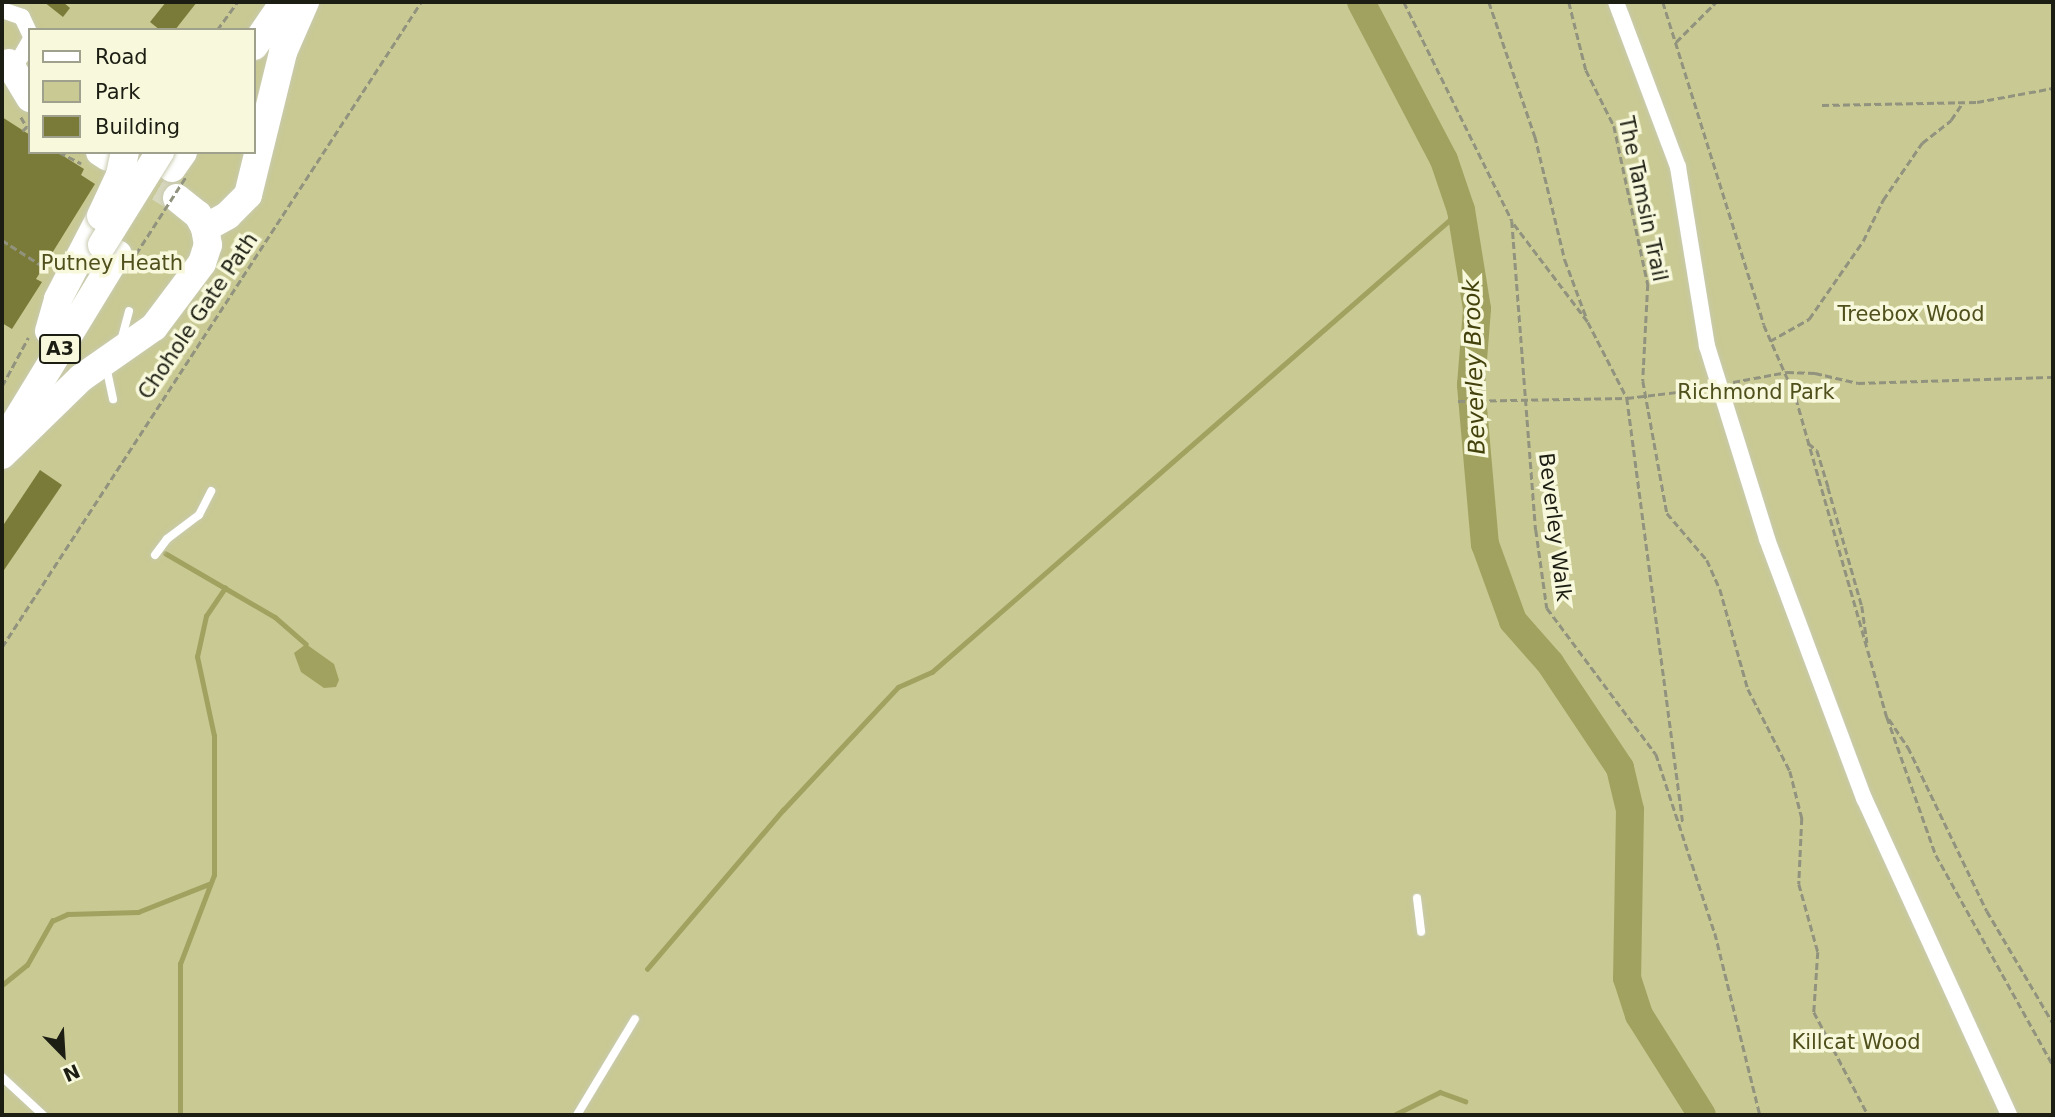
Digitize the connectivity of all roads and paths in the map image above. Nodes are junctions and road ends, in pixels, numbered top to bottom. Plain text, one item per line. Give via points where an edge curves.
1 (237, 2) edge
2 (264, 2) edge
3 (284, 2) edge
4 (305, 2) edge
5 (421, 2) edge
6 (1405, 2) edge
7 (1489, 2) edge
8 (1569, 2) edge
9 (1616, 2) edge
10 (1663, 2) edge
11 (1716, 2) edge
12 (11, 8) edge
13 (218, 28) edge
14 (246, 28) edge
15 (28, 31) edge
16 (1676, 42) junction
17 (256, 43) edge
18 (28, 44) edge
19 (6, 64) edge
20 (2053, 88) edge
21 (1963, 102) junction
22 (1822, 105) dead end
23 (27, 107) edge
24 (28, 129) edge
25 (23, 131) dead end
26 (111, 154) edge
27 (176, 169) edge
28 (1512, 221) junction
29 (205, 228) junction
30 (2, 240) edge
31 (117, 254) junction
32 (44, 267) dead end
33 (128, 311) dead end
34 (1588, 322) junction
35 (40, 331) junction
36 (1770, 341) junction
37 (115, 357) junction
38 (1787, 372) junction
39 (2053, 377) edge
40 (1717, 385) junction
41 (2, 386) edge
42 (1525, 396) junction
43 (1645, 396) junction
44 (1627, 398) junction
45 (113, 399) dead end
46 (1458, 401) dead end
47 (2, 408) edge
48 (1808, 443) junction
49 (2, 444) edge
50 (2, 454) edge
51 (211, 491) dead end
52 (155, 555) dead end
53 (2, 647) edge
54 (1868, 653) junction
55 (1887, 717) junction
56 (1684, 830) junction
57 (1417, 898) dead end
58 (1421, 932) dead end
59 (635, 1018) dead end
60 (2053, 1023) edge
61 (2053, 1065) edge
62 (2, 1077) edge
63 (43, 1115) edge
64 (577, 1115) edge
65 (1760, 1115) edge
66 (1868, 1115) edge
67 (2009, 1115) edge

1 - 13 path
2 - 14 highway
3 - 17 highway
4 - 29 highway via 283,52 248,195 228,215
5 - 53 path, Chohole Gate Path
6 - 28 path, Beverley Walk
7 - 34 path via 1535,136 1566,260
8 - 43 path, The Tamsin Trail via 1586,70 1614,126 1648,284
9 - 40 street via 1678,167
10 - 16 path
11 - 16 path
12 - 15 street
16 - 36 path
18 - 19 street via 20,58
19 - 23 highway
20 - 21 path
21 - 22 path
21 - 36 path via 1951,120 1922,143 1809,319
23 - 24 path via 21,117
24 - 25 path
26 - 35 highway, A3, bridge via 120,175
27 - 29 highway
27 - 31 highway, A3
27 - 31 path, bridge
28 - 34 path
28 - 42 path, Beverley Walk
29 - 37 highway, A3 via 208,245 202,262 154,327
30 - 32 path
31 - 35 highway, A3
31 - 49 highway, A3
33 - 37 lane
34 - 44 path
35 - 41 path
35 - 47 highway, A3
36 - 38 path
37 - 45 lane
37 - 50 highway, A3 via 81,377
38 - 39 path via 1858,383
38 - 40 path
38 - 48 path
40 - 43 path
40 - 67 street via 1767,539 1859,785
42 - 44 path
42 - 46 path
42 - 56 path, Beverley Walk via 1547,608 1656,754
43 - 44 path
43 - 66 path, The Tamsin Trail via 1667,513 1707,560 1720,589 1748,689 1790,771 1802,818 1799,884 1818,952 1814,1012
44 - 56 path
48 - 54 path
48 - 54 path via 1816,450 1862,606
51 - 52 lane via 199,514 167,538
54 - 55 path
55 - 60 path via 1908,747 1958,857
55 - 61 path via 1936,855
56 - 65 path, Beverley Walk via 1737,1011
57 - 58 lane
59 - 64 lane
62 - 63 lane

